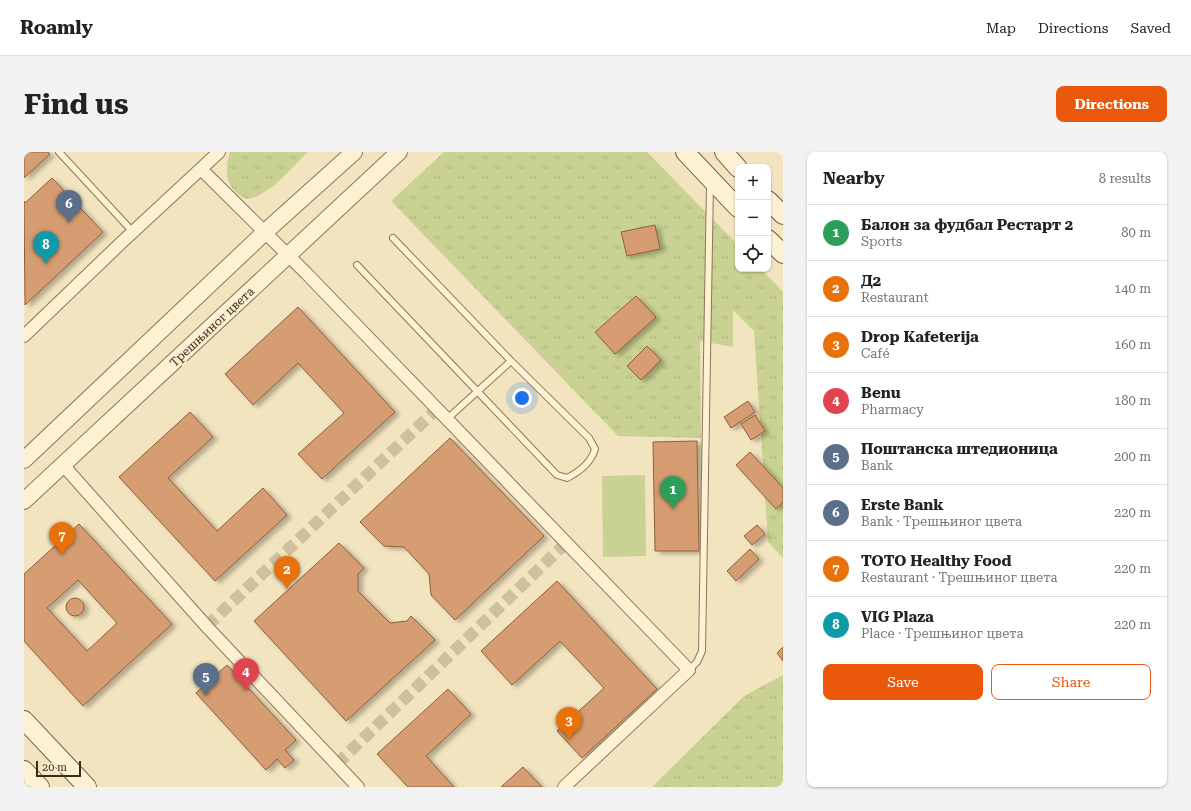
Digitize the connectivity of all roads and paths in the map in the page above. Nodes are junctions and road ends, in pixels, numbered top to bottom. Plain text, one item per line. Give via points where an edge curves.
1 (59, 152) edge
2 (354, 152) edge
3 (399, 152) edge
4 (685, 152) edge
5 (724, 152) edge
6 (212, 154) edge
7 (735, 165) edge
8 (201, 169) junction
9 (710, 180) junction
10 (771, 203) edge
11 (735, 205) edge
12 (783, 215) edge
13 (133, 232) junction
14 (265, 232) junction
15 (393, 238) dead end
16 (771, 242) edge
17 (783, 254) edge
18 (288, 256) junction
19 (357, 265) dead end
20 (24, 336) edge
21 (511, 361) junction
22 (477, 391) junction
23 (447, 419) junction
24 (24, 460) edge
25 (63, 464) junction
26 (24, 501) edge
27 (689, 670) junction
28 (24, 720) edge
29 (24, 770) edge
30 (40, 787) edge
31 (87, 787) edge
32 (358, 787) edge
33 (564, 787) edge

1 - 13 lane
2 - 14 street
3 - 18 street, Трешњиног цвета
4 - 9 main road
5 - 7 main road
6 - 8 street
8 - 13 street
8 - 14 street
9 - 11 main road
9 - 27 lane via 702,651 697,662
10 - 12 main road
13 - 20 street
14 - 18 street
14 - 24 street
15 - 21 lane
16 - 17 main road
18 - 23 street
18 - 25 street, Трешњиног цвета
19 - 22 lane
21 - 22 lane
21 - 22 lane via 589,438 595,449 592,458 576,474 567,478 557,475
22 - 23 lane
23 - 27 street
25 - 26 street, Трешњиног цвета
25 - 32 street via 208,628
27 - 33 street
28 - 31 main road
29 - 30 main road

